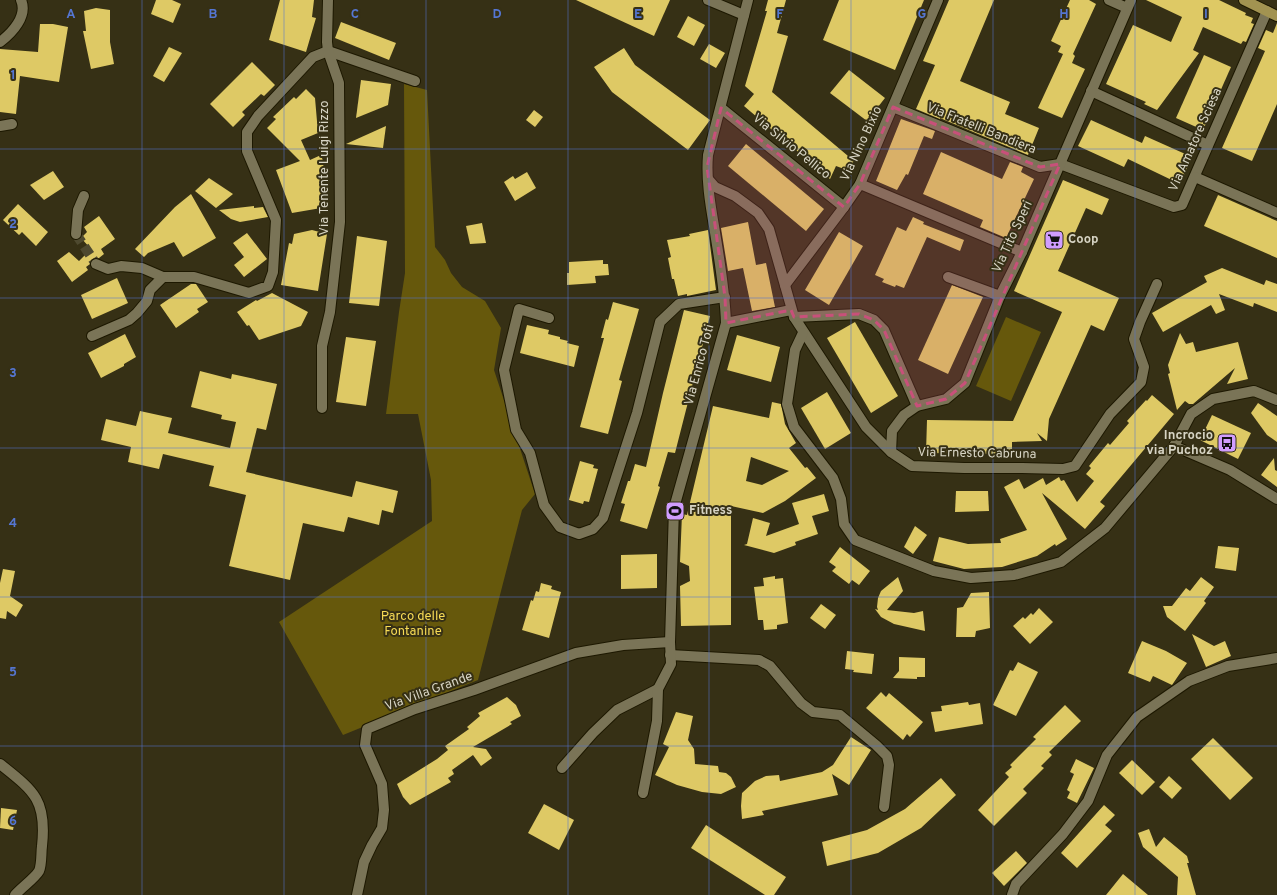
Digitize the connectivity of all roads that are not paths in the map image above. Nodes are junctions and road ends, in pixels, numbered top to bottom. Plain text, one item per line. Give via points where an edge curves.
1 (20, 0) edge
2 (328, 0) edge
3 (708, 0) edge
4 (748, 0) edge
5 (938, 0) edge
6 (1109, 0) edge
7 (1244, 0) edge
8 (1129, 4) edge
9 (1267, 11) junction
10 (744, 15) junction
11 (1277, 16) edge
12 (0, 42) edge
13 (328, 51) junction
14 (415, 81) dead end
15 (1091, 91) junction
16 (893, 107) junction
17 (721, 108) junction
18 (12, 124) dead end
19 (0, 126) edge
20 (1208, 145) junction
21 (1060, 164) junction
22 (1195, 177) junction
23 (708, 179) junction
24 (860, 184) junction
25 (84, 196) dead end
26 (844, 207) junction
27 (1277, 213) edge
28 (76, 234) tunnel mouth
29 (1022, 252) junction
30 (96, 264) dead end
31 (163, 277) junction
32 (948, 277) dead end
33 (1156, 284) dead end
34 (785, 285) junction
35 (1000, 296) junction
36 (725, 297) junction
37 (792, 313) junction
38 (549, 318) dead end
39 (726, 323) junction
40 (803, 333) junction
41 (92, 336) dead end
42 (1277, 400) edge
43 (917, 406) junction
44 (322, 408) dead end
45 (1174, 446) junction
46 (891, 452) junction
47 (1277, 499) edge
48 (670, 642) junction
49 (670, 656) junction
50 (1277, 658) edge
51 (658, 690) junction
52 (0, 764) edge
53 (562, 768) dead end
54 (643, 793) dead end
55 (884, 807) dead end
56 (15, 895) edge
57 (357, 895) edge
58 (1012, 895) edge

1 - 12 street via 23,5 20,21
2 - 13 street, Via Tenente Luigi Rizzo
3 - 10 street
4 - 10 street, Via Enrico Toti
5 - 16 street, Via Nino Bixio
6 - 8 street
7 - 9 main road
8 - 15 street, Via Tito Speri
9 - 11 main road
9 - 20 street, Via Amatore Sciesa
10 - 17 street, Via Enrico Toti
13 - 14 street
13 - 31 street via 313,57 258,116 247,132 247,151 276,220 273,272 268,286 249,293 194,276
13 - 44 street, Via Tenente Luigi Rizzo via 339,83 340,222 330,312 322,346
15 - 20 street
15 - 21 street, Via Tito Speri
16 - 21 street, Via Fratelli Bandiera via 1040,167
16 - 24 street, Via Nino Bixio
17 - 23 street, Via Enrico Toti via 708,155
17 - 26 street, Via Silvio Pellico
18 - 19 street
20 - 22 street, Via Amatore Sciesa
21 - 22 street, Via Amatore Sciesa via 1174,207 1182,204
21 - 29 street, Via Tito Speri
22 - 27 street
23 - 34 street, Via Ernesto Cabruna via 715,187 735,196 758,213 769,228
23 - 36 street, Via Enrico Toti
24 - 26 street, Via Nino Bixio
24 - 29 street
25 - 28 street via 78,210
26 - 34 street, Via Nino Bixio
29 - 35 street, Via Tito Speri
30 - 31 street via 108,269 121,266 142,268
31 - 41 street via 150,290 146,301 129,320
32 - 35 street
33 - 46 street, Via Ernesto Cabruna via 1134,339 1144,367 1141,382 1110,414 1075,466 1063,469 912,466
34 - 37 street, Via Ernesto Cabruna
35 - 43 street, Via Tito Speri via 965,382 946,399
36 - 38 street via 679,304 660,322 637,413 604,518 593,529 579,534 560,527 544,505 530,453 516,430 504,370 519,309
36 - 39 street, Via Enrico Toti
37 - 39 street
37 - 40 street, Via Ernesto Cabruna
37 - 43 street via 859,314 874,320 884,330
39 - 48 street, Via Enrico Toti via 674,508
40 - 45 street via 796,350 788,404 794,427 833,478 841,499 844,524 856,540 934,571 971,578 1014,575 1061,562 1105,528
40 - 46 street, Via Ernesto Cabruna via 866,427
42 - 45 street via 1254,391 1213,398 1191,414
43 - 46 street, Via Tito Speri via 904,415 892,431
45 - 47 street via 1230,470
48 - 49 street, Via Enrico Toti
48 - 57 street, Via Villa Grande via 623,645 576,653 415,709 367,729 365,745 382,784 384,810 382,828 364,862
49 - 51 street, Via Enrico Toti via 671,664
49 - 55 street via 759,660 770,666 801,703 813,712 840,716 887,756 889,765
50 - 58 street via 1228,666 1189,681 1137,717 1108,755 1088,801 1063,834 1016,884
51 - 53 street via 617,710
51 - 54 street, Via Enrico Toti via 657,721
52 - 56 street via 32,793 40,804 43,817 39,871

